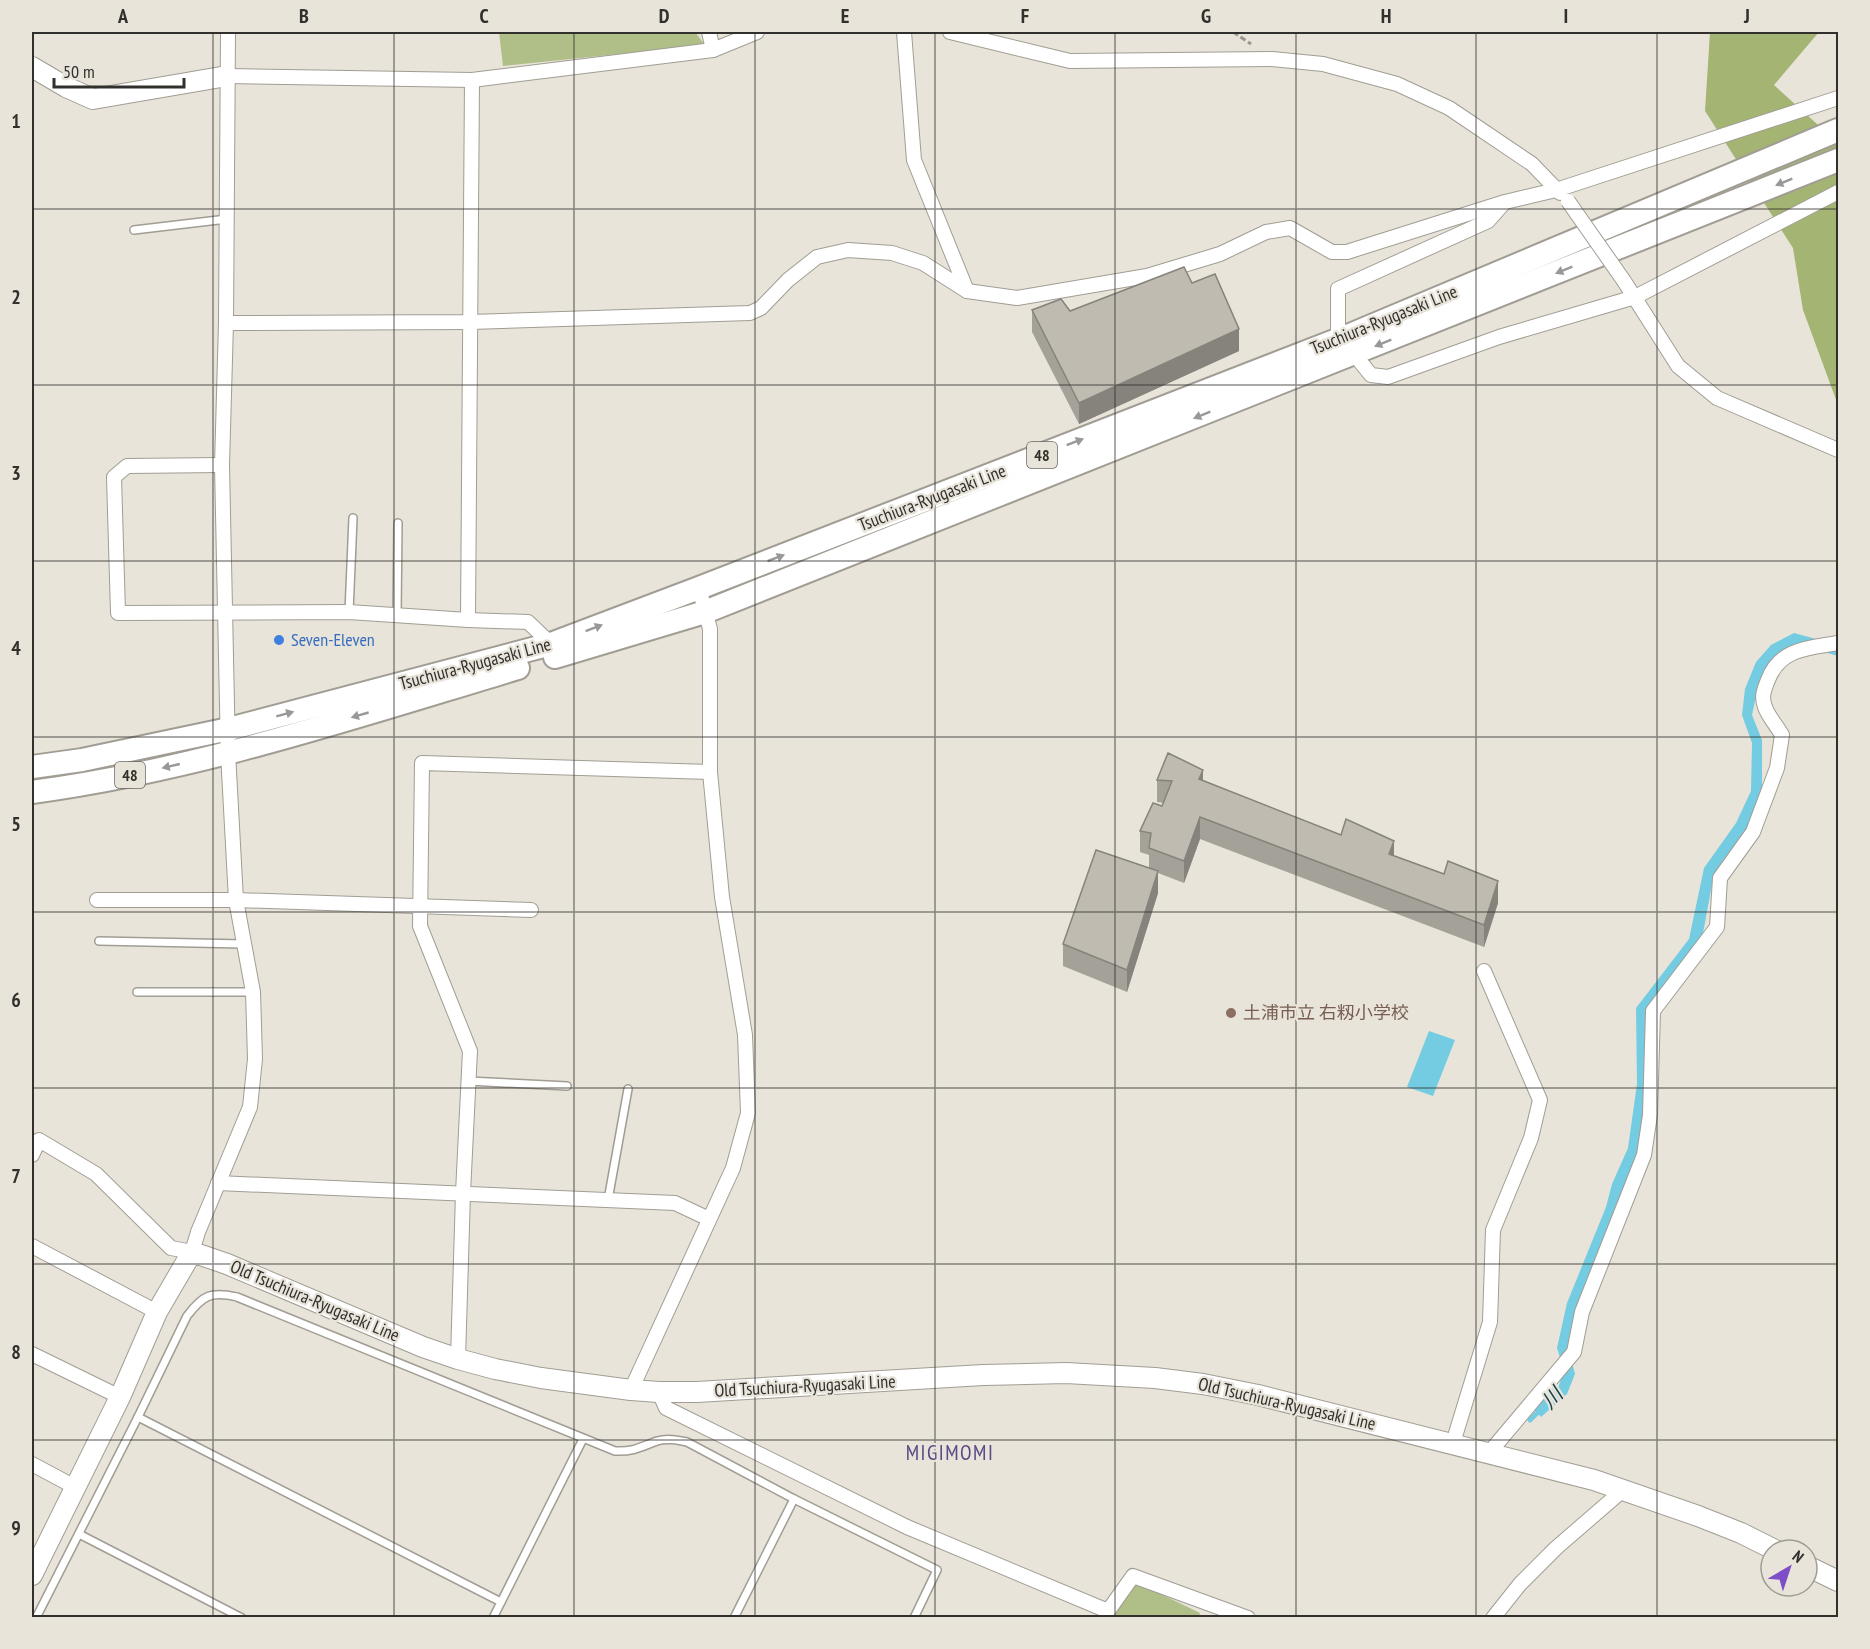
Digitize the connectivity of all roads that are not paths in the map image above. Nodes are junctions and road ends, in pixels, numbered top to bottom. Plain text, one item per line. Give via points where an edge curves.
1 (228, 32) edge
2 (710, 32) edge
3 (757, 32) edge
4 (904, 32) edge
5 (950, 32) edge
6 (1003, 38) edge
7 (713, 50) junction
8 (32, 67) edge
9 (227, 76) junction
10 (472, 80) junction
11 (1839, 98) edge
12 (1839, 130) edge
13 (1839, 160) edge
14 (1556, 190) junction
15 (1839, 192) edge
16 (1505, 202) junction
17 (227, 219) junction
18 (134, 230) dead end
19 (967, 291) junction
20 (1635, 297) junction
21 (470, 322) junction
22 (226, 323) junction
23 (1346, 347) junction
24 (1839, 450) edge
25 (222, 465) junction
26 (353, 518) dead end
27 (398, 523) dead end
28 (699, 588) junction
29 (349, 612) junction
30 (705, 612) junction
31 (226, 613) junction
32 (397, 615) junction
33 (468, 620) junction
34 (1839, 643) edge
35 (551, 644) junction
36 (228, 729) junction
37 (228, 753) junction
38 (32, 767) edge
39 (710, 772) junction
40 (32, 792) edge
41 (97, 900) dead end
42 (236, 900) junction
43 (421, 907) junction
44 (531, 910) dead end
45 (99, 941) dead end
46 (244, 944) junction
47 (1484, 971) dead end
48 (137, 992) dead end
49 (253, 992) junction
50 (468, 1081) junction
51 (567, 1086) dead end
52 (628, 1089) dead end
53 (32, 1155) edge
54 (218, 1183) junction
55 (463, 1194) junction
56 (608, 1200) junction
57 (709, 1219) junction
58 (32, 1246) edge
59 (192, 1252) junction
60 (157, 1312) junction
61 (32, 1354) edge
62 (458, 1359) junction
63 (631, 1390) junction
64 (659, 1392) junction
65 (120, 1397) junction
66 (138, 1417) junction
67 (582, 1439) junction
68 (1453, 1443) junction
69 (1489, 1453) junction
70 (32, 1464) edge
71 (75, 1487) junction
72 (1623, 1490) junction
73 (794, 1499) junction
74 (79, 1534) junction
75 (1759, 1542) edge
76 (1819, 1572) edge
77 (32, 1573) edge
78 (1839, 1581) edge
79 (501, 1602) junction
80 (36, 1617) edge
81 (242, 1617) edge
82 (493, 1617) edge
83 (734, 1617) edge
84 (914, 1617) edge
85 (1248, 1617) edge
86 (1493, 1617) edge

1 - 9 street
2 - 7 street
3 - 7 street
4 - 19 street via 914,160
5 - 6 street
6 - 14 street via 1070,61 1272,59 1323,64 1397,84 1449,108 1532,164
7 - 10 street
8 - 9 street via 93,99
9 - 10 street
9 - 17 street
10 - 21 street
11 - 14 street
12 - 23 main road, Tsuchiura-Ryugasaki Line / 48
13 -> 23 main road, Tsuchiura-Ryugasaki Line / 48
14 - 16 street
14 - 20 street, bridge via 1568,201
15 - 20 street
16 - 19 street via 1347,252 1332,252 1290,228 1266,232 1220,254 1147,276 1017,298
16 - 23 street via 1488,221 1338,289
17 - 18 lane
17 - 22 street
19 - 21 street via 923,263 892,253 848,250 817,257 761,308 750,313
20 - 23 street via 1499,337 1388,377 1371,375
20 - 24 street via 1678,366 1717,398
21 - 22 street
21 - 33 street
22 - 25 street
28 -> 23 main road, Tsuchiura-Ryugasaki Line / 48
23 -> 30 main road, Tsuchiura-Ryugasaki Line / 48
25 - 31 street
25 - 31 street via 127,466 114,477 118,613
26 - 29 lane
27 - 32 lane
28 - 30 street
35 -> 28 main road, Tsuchiura-Ryugasaki Line / 48
29 - 31 street
29 - 32 street
30 -> 37 main road, Tsuchiura-Ryugasaki Line / 48
30 - 39 street via 710,629
31 - 36 street
32 - 33 street
33 - 35 street via 528,622
34 - 69 street via 1799,650 1780,660 1762,693 1765,709 1782,735 1777,768 1753,832 1720,878 1717,927 1653,1011 1650,1115 1644,1155 1582,1312 1574,1352
36 -> 35 main road, Tsuchiura-Ryugasaki Line / 48
36 - 37 street
36 - 38 main road, Tsuchiura-Ryugasaki Line / 48
37 -> 40 main road, Tsuchiura-Ryugasaki Line / 48 via 88,785
37 - 42 street
39 - 43 street via 422,763
39 - 57 street via 722,897 745,1035 748,1113 733,1168
41 - 42 street
42 - 43 street
42 - 46 street
43 - 44 street
43 - 50 street via 420,926 470,1051
45 - 46 lane
46 - 49 street
47 - 68 street via 1540,1100 1531,1138 1493,1230 1490,1322
48 - 49 lane
49 - 54 street via 255,1059 250,1107
50 - 51 lane
50 - 55 street
52 - 56 lane
53 - 59 street via 39,1140 96,1174 171,1248
54 - 55 street
54 - 59 street
55 - 56 street
55 - 62 street
56 - 57 street via 675,1203
57 - 63 street
58 - 60 street
59 - 60 street
59 - 62 street, Old Tsuchiura-Ryugasaki Line
60 - 65 street
61 - 65 street
62 - 63 street, Old Tsuchiura-Ryugasaki Line via 541,1378
63 - 64 street, Old Tsuchiura-Ryugasaki Line
64 - 68 street, Old Tsuchiura-Ryugasaki Line via 983,1375 1066,1373 1155,1378 1258,1395
64 - 85 street via 666,1408 897,1522 1108,1611 1133,1576
65 - 71 street
66 - 67 lane via 187,1316 197,1302 222,1293
66 - 74 lane
66 - 79 lane
67 - 73 lane via 622,1452 672,1439 687,1442
67 - 79 lane
68 - 69 street, Old Tsuchiura-Ryugasaki Line
69 - 72 street, Old Tsuchiura-Ryugasaki Line
70 - 71 street
71 - 77 street
72 - 75 street, Old Tsuchiura-Ryugasaki Line
72 - 86 street via 1556,1548
73 - 83 lane
73 - 84 lane via 937,1570
74 - 80 lane
74 - 81 lane
76 - 78 street
79 - 82 lane

